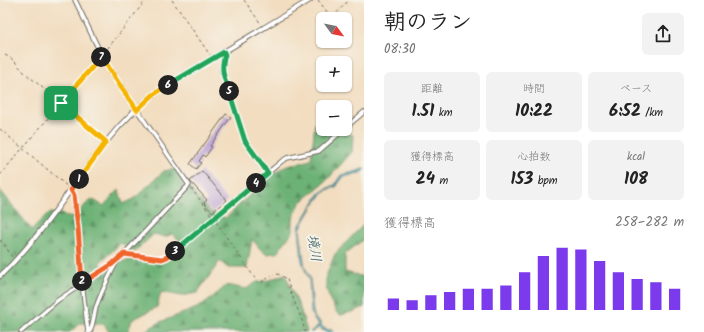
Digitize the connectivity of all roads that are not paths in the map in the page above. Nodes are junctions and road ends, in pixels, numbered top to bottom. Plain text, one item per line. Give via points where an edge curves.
1 (75, 0) edge
2 (310, 0) edge
3 (224, 52) junction
4 (137, 110) junction
5 (364, 112) edge
6 (352, 122) edge
7 (335, 136) edge
8 (268, 173) junction
9 (71, 190) junction
10 (214, 218) road end
11 (119, 258) junction
12 (0, 276) edge
13 (82, 283) junction
14 (21, 332) edge
15 (89, 332) edge

1 - 4 street via 102,56
2 - 3 street
3 - 4 street via 157,92
3 - 8 street via 222,70 245,141
4 - 9 street via 106,142
4 - 11 street via 189,185
5 - 6 street
7 - 8 street via 318,150 287,158
8 - 10 street
9 - 12 street via 38,234
9 - 13 street via 74,195 78,228
11 - 13 street
11 - 15 street via 105,284
13 - 14 street
13 - 15 street

